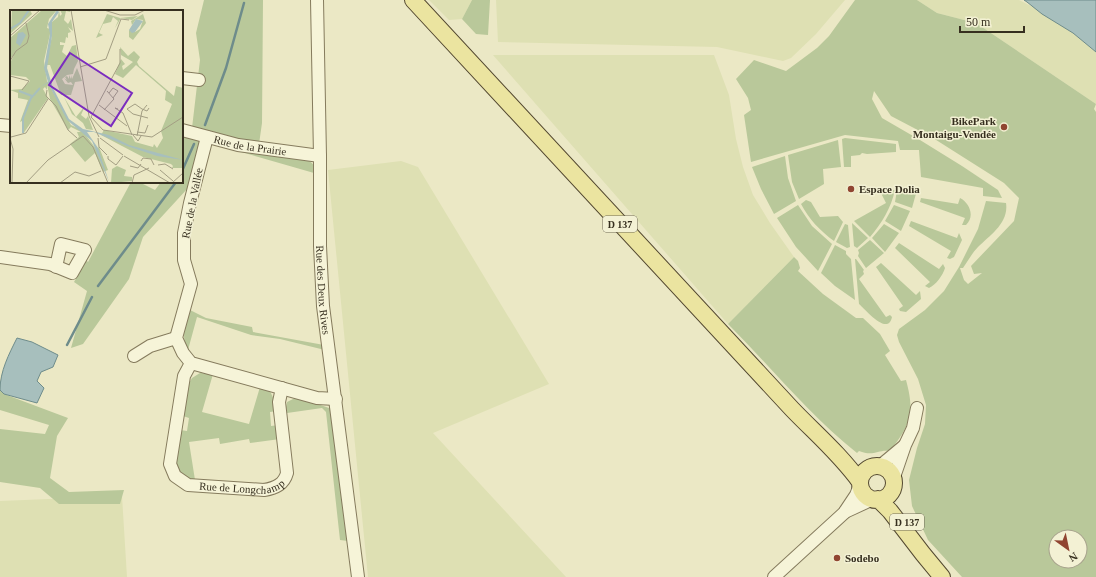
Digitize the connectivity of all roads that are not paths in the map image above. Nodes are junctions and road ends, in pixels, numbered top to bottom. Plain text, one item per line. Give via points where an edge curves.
1 (317, 0) edge
2 (413, 0) edge
3 (183, 78) edge
4 (199, 80) dead end
5 (0, 125) edge
6 (10, 126) edge
7 (183, 130) edge
8 (206, 137) junction
9 (320, 156) junction
10 (0, 257) edge
11 (56, 266) dead end
12 (176, 338) junction
13 (134, 356) dead end
14 (191, 363) junction
15 (282, 388) junction
16 (336, 399) junction
17 (917, 408) dead end
18 (829, 445) junction
19 (905, 445) junction
20 (875, 467) junction
21 (860, 483) junction
22 (892, 485) junction
23 (875, 499) junction
24 (844, 513) junction
25 (923, 554) junction
26 (358, 577) edge
27 (774, 577) edge
28 (942, 577) edge

1 - 9 street, Rue des Deux Rives
2 - 18 main road, D 137 via 792,409
3 - 4 street
5 - 6 street
7 - 8 street, Rue de la Prairie
8 - 9 street, Rue de la Prairie via 238,145
8 - 12 street, Rue de la Vallée via 184,233 184,260 191,284
9 - 16 street, Rue des Deux Rives via 323,306
10 - 11 street
12 - 13 street via 150,346
12 - 14 street
14 - 15 street
14 - 15 street, Rue de Longchamp via 184,376 170,464 175,476 188,485 264,490 274,488 286,479 279,402
15 - 16 street via 317,398
16 - 26 street, Rue des Deux Rives
17 - 19 street via 913,428
18 - 20 main road, D 137
18 - 21 main road, D 137
19 - 20 street
19 - 22 street
20 - 21 main road via 863,473
20 - 22 main road via 888,471
21 - 23 main road via 864,494
21 - 24 street via 856,495
22 - 23 main road via 886,496
22 - 25 main road, D 137
23 - 24 street
23 - 25 main road, D 137 via 890,511
24 - 27 street
25 - 28 main road, D 137

